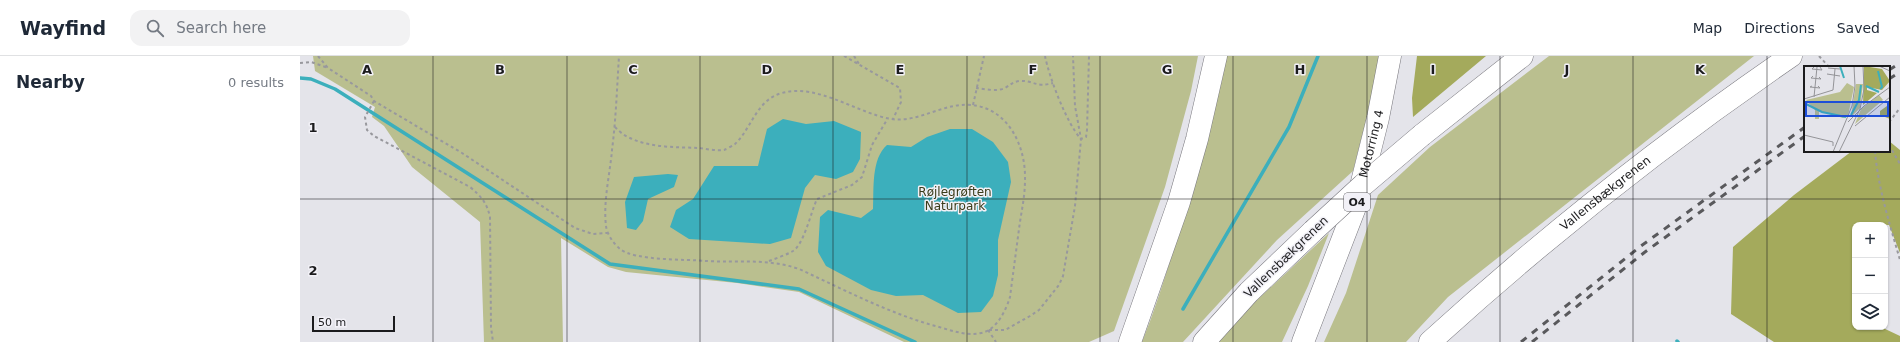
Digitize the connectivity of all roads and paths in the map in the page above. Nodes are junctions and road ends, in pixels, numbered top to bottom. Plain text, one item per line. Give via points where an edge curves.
1 (318, 56) edge
2 (619, 56) edge
3 (844, 56) edge
4 (854, 56) edge
5 (984, 56) edge
6 (1045, 56) edge
7 (1072, 56) edge
8 (1089, 56) edge
9 (1216, 56) edge
10 (1390, 56) edge
11 (1522, 56) edge
12 (1791, 56) edge
13 (1819, 56) edge
14 (300, 63) edge
15 (859, 64) junction
16 (1827, 66) edge
17 (328, 68) junction
18 (1053, 83) junction
19 (976, 88) junction
20 (374, 101) junction
21 (973, 105) junction
22 (1900, 108) edge
23 (888, 118) junction
24 (893, 119) junction
25 (1890, 121) edge
26 (615, 127) junction
27 (1081, 140) junction
28 (1890, 147) edge
29 (1875, 152) edge
30 (1900, 164) edge
31 (607, 232) junction
32 (1900, 260) edge
33 (768, 261) junction
34 (988, 330) junction
35 (493, 342) edge
36 (996, 342) edge
37 (1130, 342) edge
38 (1204, 342) edge
39 (1303, 342) edge
40 (1430, 342) edge

1 - 17 path
2 - 26 path
3 - 15 path
4 - 15 path
5 - 19 path
6 - 18 path
7 - 27 path via 1075,106
8 - 27 path via 1087,130 1086,137
9 - 37 highway via 1179,202
10 - 39 highway, Motorring 4 / O4 via 1357,202
11 - 38 highway, Vallensbækgrenen, bridge via 1363,185 1249,292
12 - 40 highway, Vallensbækgrenen via 1621,180 1503,277
13 - 16 path
14 - 17 path via 311,62
15 - 24 path via 900,88 901,102
17 - 20 path via 371,96
18 - 19 path via 1042,86 1021,81 1014,82 1004,89
18 - 27 path via 1064,110
19 - 21 path
20 - 31 path via 462,153 574,228 593,234
20 - 35 path via 365,117 367,130 470,187 487,205 490,217
21 - 24 path via 946,107 918,116
21 - 34 path via 999,115 1010,126 1020,145 1025,180 1010,297 1006,310
22 - 25 path
23 - 24 path
23 - 26 path via 838,100 792,91 780,93 762,105 735,144 725,150 646,143 629,138
23 - 33 path via 872,145 862,177 852,185 817,200 806,230 794,250
26 - 31 path via 605,211
27 - 34 path via 1075,206 1063,276 1059,285 1039,310 1030,316 1005,330
28 - 30 path
29 - 32 path via 1887,216
31 - 33 path via 620,249 630,254 712,261
33 - 34 path via 799,268 911,320 961,333 981,333
34 - 36 path

